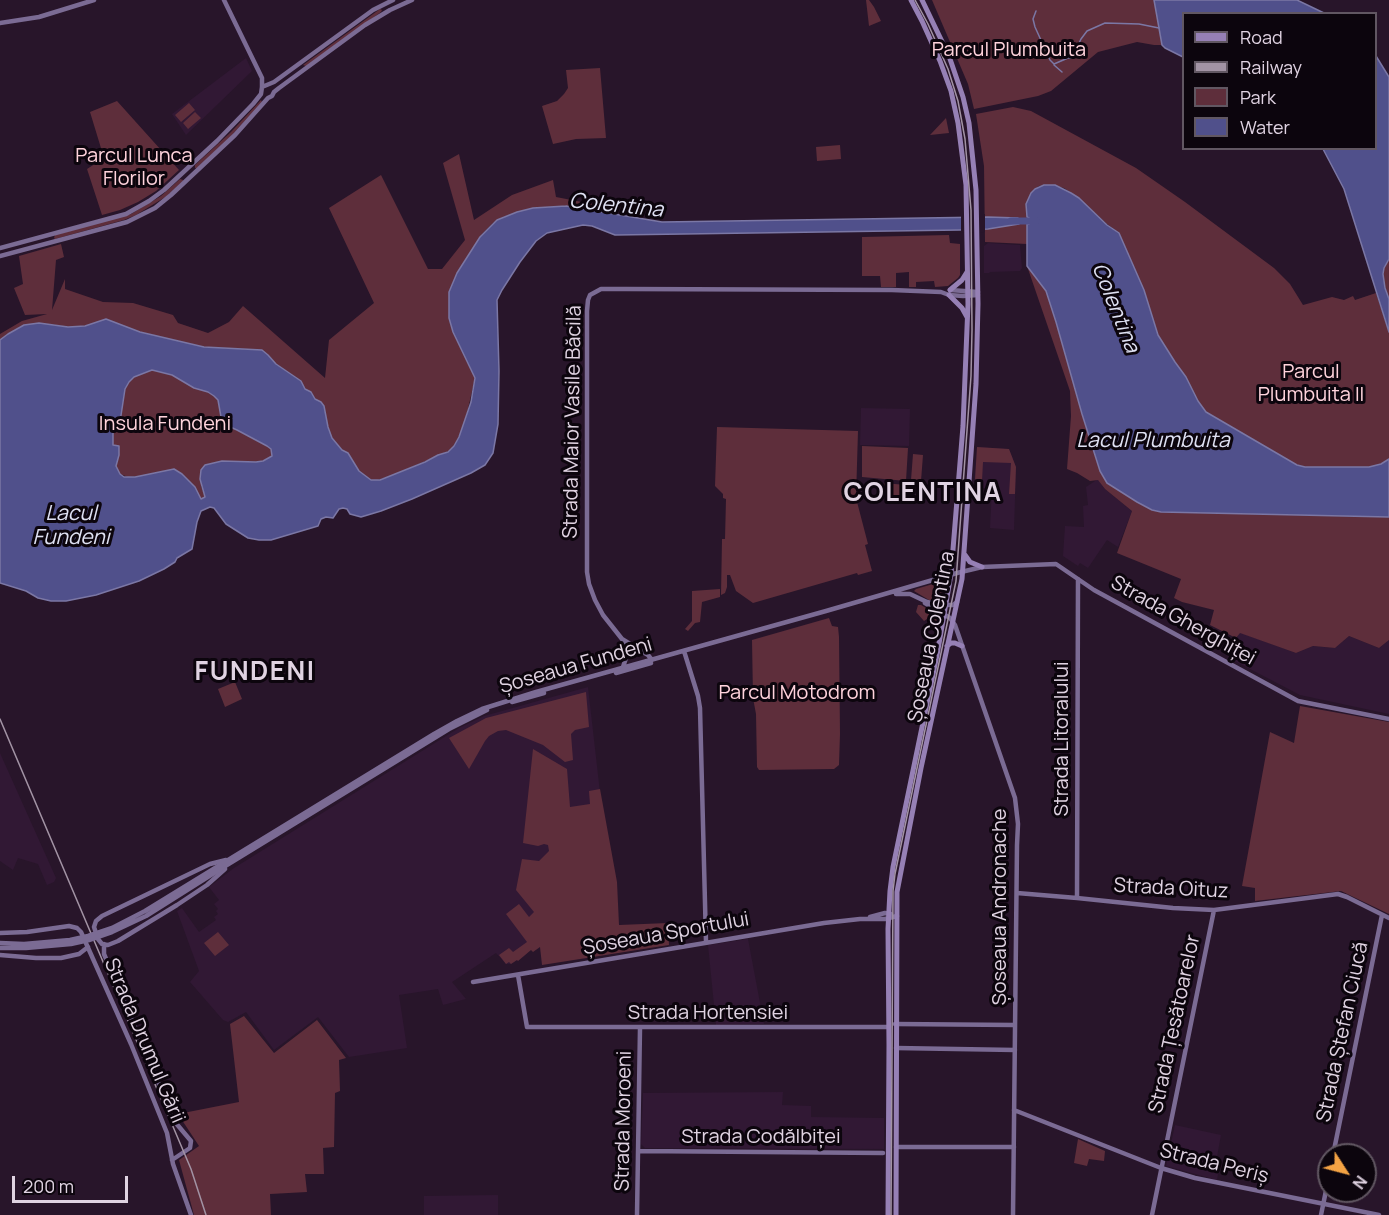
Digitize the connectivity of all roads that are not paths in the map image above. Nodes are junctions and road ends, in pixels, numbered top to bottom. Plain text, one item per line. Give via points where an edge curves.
1 (94, 0) edge
2 (224, 0) edge
3 (393, 0) edge
4 (412, 0) edge
5 (911, 0) edge
6 (922, 0) edge
7 (0, 23) edge
8 (299, 64) junction
9 (304, 70) junction
10 (265, 88) junction
11 (274, 92) junction
12 (268, 98) junction
13 (47, 235) junction
14 (49, 243) junction
15 (0, 248) edge
16 (0, 256) edge
17 (968, 270) junction
18 (950, 293) junction
19 (968, 293) junction
20 (978, 293) junction
21 (968, 318) junction
22 (964, 553) junction
23 (982, 567) junction
24 (963, 571) junction
25 (951, 574) junction
26 (1078, 579) junction
27 (914, 586) junction
28 (916, 597) junction
29 (958, 600) junction
30 (946, 605) junction
31 (944, 615) junction
32 (953, 621) junction
33 (622, 639) junction
34 (947, 646) junction
35 (962, 646) junction
36 (685, 653) junction
37 (652, 660) junction
38 (623, 667) junction
39 (1389, 719) edge
40 (229, 861) junction
41 (1017, 893) junction
42 (1077, 898) junction
43 (1214, 910) junction
44 (1382, 915) junction
45 (888, 916) junction
46 (897, 916) junction
47 (1389, 918) edge
48 (0, 933) edge
49 (706, 942) junction
50 (104, 944) junction
51 (0, 946) edge
52 (88, 947) junction
53 (0, 955) edge
54 (518, 975) junction
55 (473, 982) dead end
56 (896, 1024) junction
57 (1015, 1025) junction
58 (889, 1027) junction
59 (640, 1028) junction
60 (896, 1048) junction
61 (1015, 1050) junction
62 (1014, 1110) junction
63 (1335, 1143) edge
64 (896, 1147) junction
65 (1014, 1148) junction
66 (638, 1151) junction
67 (883, 1153) dead end
68 (172, 1160) junction
69 (1161, 1168) junction
70 (1323, 1204) junction
71 (191, 1215) edge
72 (637, 1215) edge
73 (888, 1215) edge
74 (896, 1215) edge
75 (1013, 1215) edge
76 (1152, 1215) edge
77 (1321, 1215) edge
78 (1379, 1215) edge

1 - 7 street via 39,17
2 - 10 street
3 - 8 street
4 - 9 street via 365,25
5 - 17 main road, Șoseaua Colentina via 936,50 953,101 961,139
6 - 20 main road, Șoseaua Colentina via 945,46 963,97 972,139
8 - 9 street
8 - 10 street
9 - 11 street
10 - 11 street via 273,87
10 - 12 street via 263,97
10 - 13 street via 217,141 149,201 126,214
11 - 12 street
12 - 14 street via 235,135 155,208 127,222
13 - 14 street
13 - 15 street
14 - 16 street
17 - 18 main road
17 - 19 main road, Șoseaua Colentina
18 - 19 street, Strada Maior Vasile Băcilă
18 - 21 main road
18 - 33 street, Strada Maior Vasile Băcilă via 608,289 590,295 586,567 595,600
19 - 20 street, Strada Maior Vasile Băcilă
19 - 21 main road, Șoseaua Colentina
20 - 22 main road, Șoseaua Colentina
21 - 25 main road, Șoseaua Colentina
22 - 23 main road via 969,561
22 - 24 main road, Șoseaua Colentina
23 - 24 street, Strada Gherghiței
23 - 26 street, Strada Gherghiței via 1054,563
24 - 25 street, Șoseaua Fundeni
24 - 29 main road, Șoseaua Colentina
25 - 27 street, Șoseaua Fundeni
25 - 30 main road, Șoseaua Colentina
26 - 39 street, Strada Gherghiței via 1298,701
26 - 42 street, Strada Litoralului
27 - 28 street via 912,592
27 - 36 street, Șoseaua Fundeni
28 - 30 street, Șoseaua Fundeni
28 - 31 street
28 - 36 street, Șoseaua Fundeni via 898,594
29 - 30 street
29 - 32 main road, Șoseaua Colentina
30 - 31 main road, Șoseaua Colentina
31 - 32 street
31 - 45 main road, Șoseaua Colentina via 893,867
32 - 34 main road, Șoseaua Colentina
32 - 35 street, Șoseaua Andronache
33 - 37 street, Strada Maior Vasile Băcilă
33 - 38 street via 627,652
34 - 35 main road
34 - 46 main road, Șoseaua Colentina via 900,872
35 - 41 street, Șoseaua Andronache via 1015,795
36 - 37 street, Șoseaua Fundeni
36 - 40 street, Șoseaua Fundeni via 475,715
36 - 49 street via 700,708
37 - 38 street, Șoseaua Fundeni
38 - 40 street, Șoseaua Fundeni via 465,716
40 - 50 street, Șoseaua Fundeni via 219,876 157,919 115,943
40 - 50 street, Șoseaua Fundeni via 210,864 102,916 94,927
40 - 51 street, Șoseaua Fundeni, bridge via 111,928 61,941
41 - 42 street, Strada Oituz
41 - 57 street, Șoseaua Andronache
42 - 43 street, Strada Oituz
43 - 44 street, Strada Oituz via 1334,894
43 - 69 street, Strada Țesătoarelor
44 - 47 street, Strada Oituz
44 - 63 street, Strada Ștefan Ciucă
45 - 46 street, Șoseaua Sportului
45 - 49 street, Șoseaua Sportului
45 - 58 main road, Șoseaua Colentina
46 - 56 main road, Șoseaua Colentina
48 - 52 street via 69,926 81,932
49 - 54 street, Șoseaua Sportului
50 - 68 street via 104,954 175,1122 192,1141 190,1148
52 - 53 street via 60,958
52 - 68 street, Strada Drumul Gării via 161,1117
54 - 55 street, Șoseaua Sportului
54 - 59 street, Strada Hortensiei via 527,1027
56 - 57 street
56 - 60 main road, Șoseaua Colentina
57 - 61 street, Șoseaua Andronache
58 - 59 street, Strada Hortensiei
58 - 73 main road, Șoseaua Colentina
59 - 66 street, Strada Moroeni
60 - 61 street
60 - 64 main road, Șoseaua Colentina
61 - 62 street, Șoseaua Andronache
62 - 65 street, Șoseaua Andronache
62 - 69 street, Strada Periș
64 - 65 street
64 - 74 main road, Șoseaua Colentina
65 - 75 street, Șoseaua Andronache
66 - 67 street, Strada Codălbiței
66 - 72 street, Strada Moroeni
68 - 71 street, Strada Drumul Gării
69 - 70 street, Strada Periș
69 - 76 street, Strada Țesătoarelor
70 - 77 street
70 - 78 street, Strada Periș

